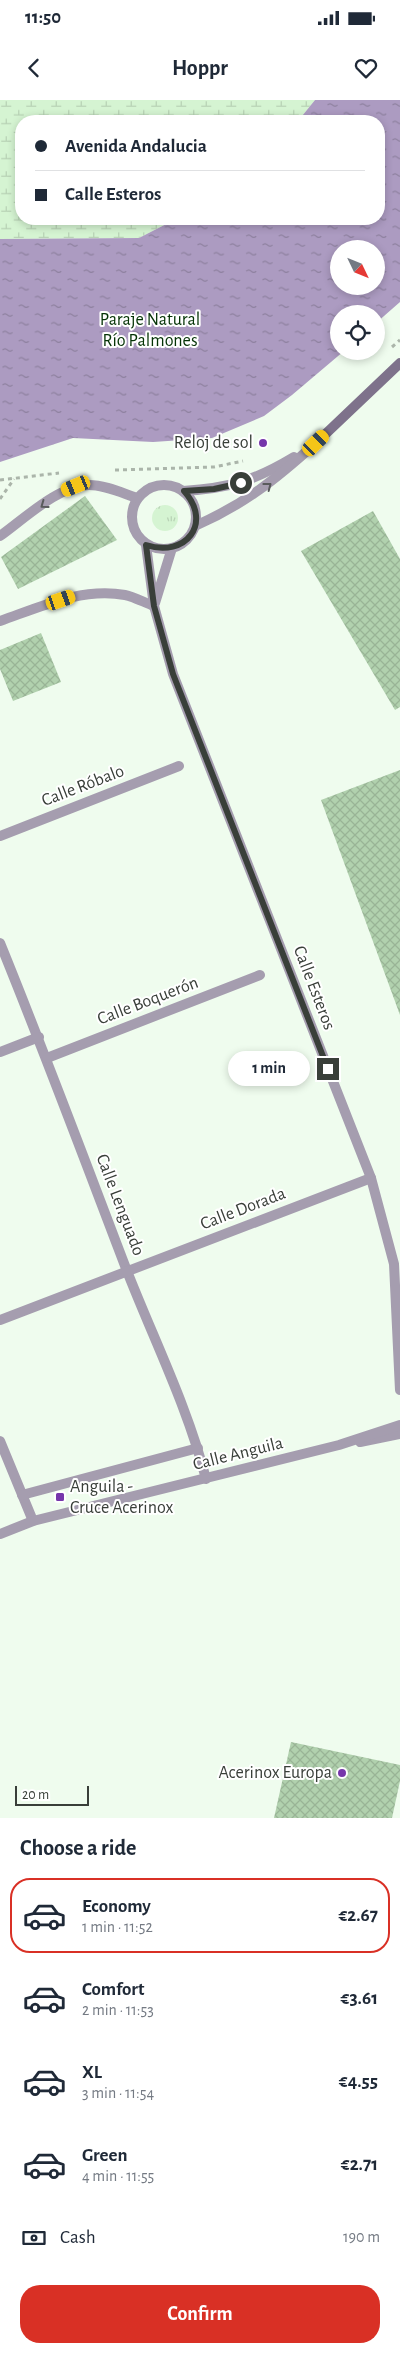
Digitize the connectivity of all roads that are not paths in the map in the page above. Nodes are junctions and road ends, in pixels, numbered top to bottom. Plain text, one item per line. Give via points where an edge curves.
1 (400, 363) edge
2 (316, 443) junction
3 (184, 491) junction
4 (137, 498) junction
5 (195, 526) junction
6 (0, 536) edge
7 (146, 545) junction
8 (172, 548) junction
9 (154, 606) junction
10 (0, 621) edge
11 (179, 766) dead end
12 (0, 836) edge
13 (0, 943) edge
14 (260, 975) dead end
15 (39, 1037) junction
16 (0, 1052) edge
17 (47, 1058) junction
18 (370, 1178) junction
19 (127, 1271) junction
20 (0, 1320) edge
21 (400, 1390) edge
22 (400, 1424) edge
23 (400, 1434) edge
24 (0, 1441) edge
25 (339, 1445) junction
26 (198, 1448) junction
27 (206, 1480) junction
28 (22, 1495) junction
29 (33, 1522) junction
30 (0, 1534) edge

1 - 2 street
2 - 3 street via 267,473 241,483
5 -> 2 street via 252,497
3 - 4 street via 161,484 144,491
3 - 5 street via 195,510
4 -> 6 street via 104,487 76,486 62,491
4 - 7 street via 132,524
5 - 8 street via 184,542
7 - 8 street via 157,549
7 - 9 street, Calle Esteros
8 - 9 street
9 - 10 street via 127,595 102,592 76,595
9 - 18 street, Calle Esteros via 173,674
11 - 12 street, Calle Róbalo
13 - 15 street, Calle Lenguado
14 - 17 street, Calle Boquerón
15 - 16 street
15 - 17 street, Calle Lenguado
17 - 19 street, Calle Lenguado
18 - 19 street, Calle Dorada
18 - 21 street, Calle Esteros via 394,1264
19 - 20 street, Calle Dorada
19 - 26 street, Calle Lenguado
22 - 25 street, Calle Anguila
23 - 25 street, Calle Anguila
24 - 28 street
25 - 27 street, Calle Anguila
26 - 27 street, Calle Lenguado
26 - 28 street, Calle Anguila
27 - 29 street, Calle Anguila
28 - 29 street
29 - 30 street, Calle Anguila

